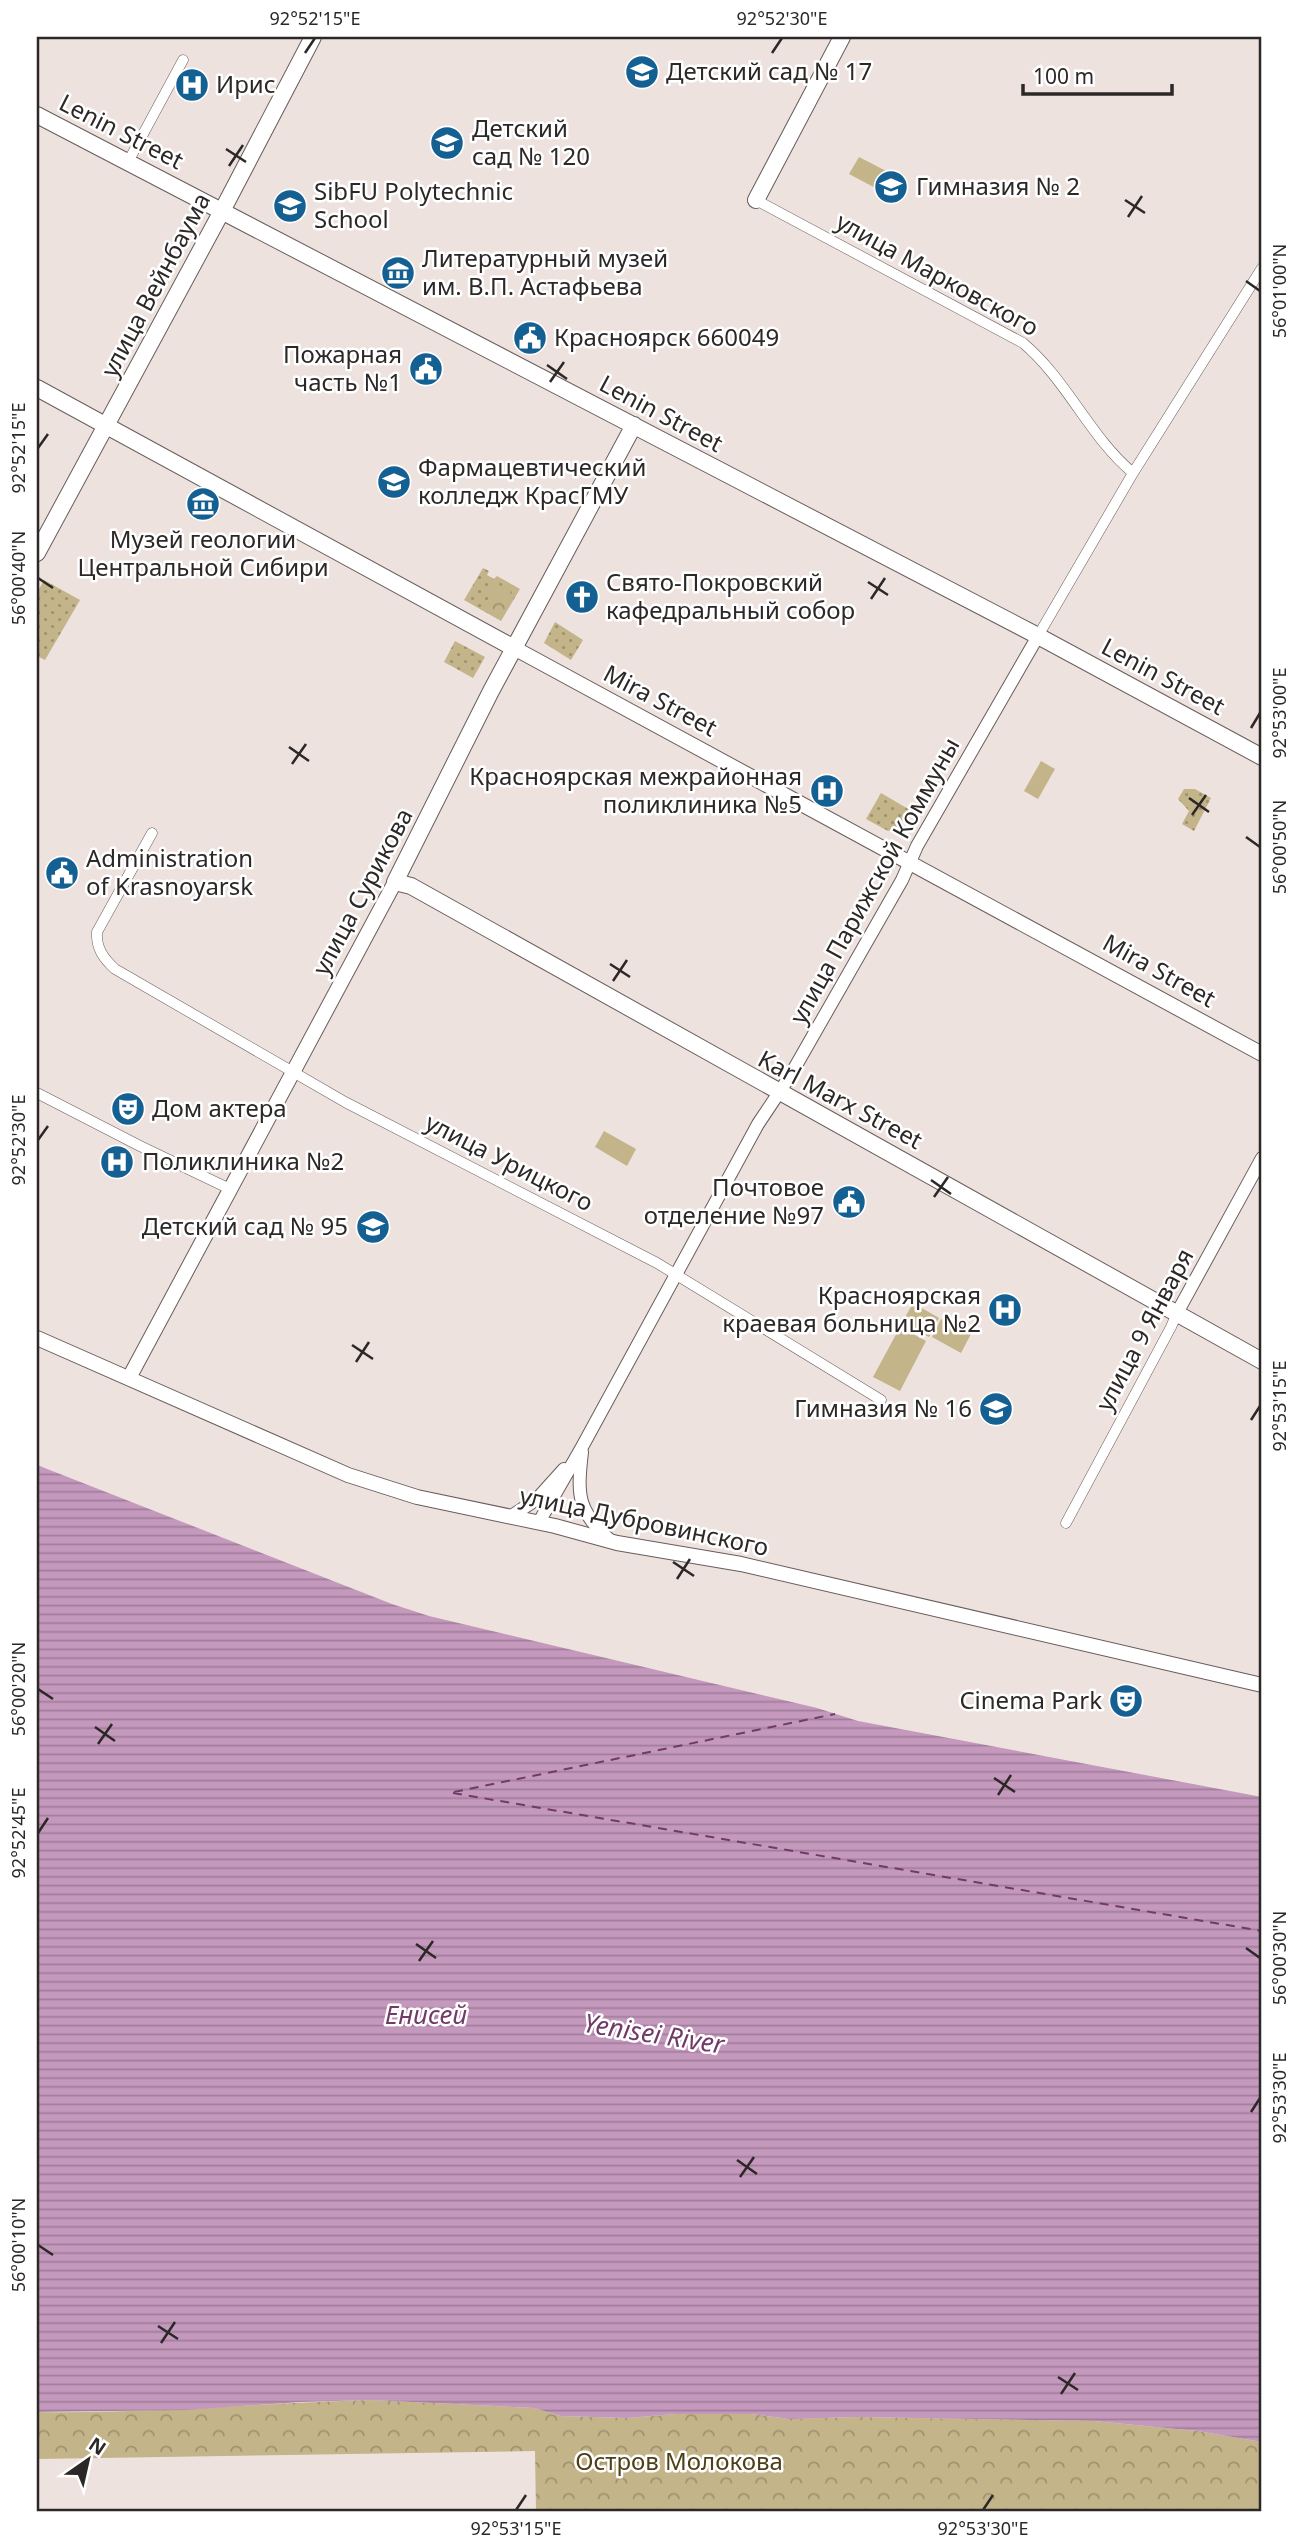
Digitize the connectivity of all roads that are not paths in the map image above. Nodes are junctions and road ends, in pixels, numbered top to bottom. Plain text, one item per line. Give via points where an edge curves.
1 (313, 37) edge
2 (838, 38) edge
3 (183, 60) dead end
4 (37, 114) edge
5 (128, 162) junction
6 (755, 200) joint
7 (222, 211) junction
8 (1262, 268) edge
9 (37, 388) edge
10 (634, 425) junction
11 (106, 426) junction
12 (1133, 473) junction
13 (37, 553) edge
14 (1038, 636) junction
15 (514, 648) junction
16 (1262, 757) edge
17 (152, 834) dead end
18 (910, 863) junction
19 (395, 882) junction
20 (1262, 1054) edge
21 (292, 1073) junction
22 (37, 1093) edge
23 (779, 1093) junction
24 (1262, 1158) edge
25 (230, 1189) junction
26 (677, 1274) junction
27 (1177, 1313) junction
28 (37, 1338) edge
29 (1262, 1360) edge
30 (129, 1378) junction
31 (881, 1400) dead end
32 (582, 1447) junction
33 (510, 1517) junction
34 (539, 1522) junction
35 (1066, 1523) dead end
36 (612, 1542) junction
37 (1262, 1685) edge

1 - 7 main road, улица Вейнбаума
2 - 6 main road
3 - 5 street
4 - 5 main road, Lenin Street
5 - 7 main road, Lenin Street
6 - 12 street, улица Марковского via 1023,343 1046,364 1116,459
7 - 10 main road, Lenin Street
7 - 11 main road, улица Вейнбаума
8 - 12 street, улица Парижской Коммуны
9 - 11 main road, Mira Street
10 - 14 main road, Lenin Street
10 - 15 main road, улица Сурикова
11 - 13 main road, улица Вейнбаума
11 - 15 main road, Mira Street
12 - 14 street, улица Парижской Коммуны
14 - 16 main road, Lenin Street
14 - 18 street, улица Парижской Коммуны
15 - 18 main road, Mira Street
15 - 19 main road, улица Сурикова
17 - 21 street, улица Урицкого via 97,932 99,950 115,969
18 - 20 main road, Mira Street
18 - 23 street, улица Парижской Коммуны
19 - 21 main road, улица Сурикова
19 - 23 main road, Karl Marx Street via 411,886
21 - 25 main road, улица Сурикова
21 - 26 street, улица Урицкого
22 - 25 street
23 - 26 street, улица Парижской Коммуны
23 - 27 main road, Karl Marx Street
24 - 27 street, улица 9 Января
25 - 30 main road, улица Сурикова
26 - 31 street, улица Урицкого
26 - 32 street, улица Парижской Коммуны
27 - 29 main road, Karl Marx Street
27 - 35 street, улица 9 Января
28 - 30 main road, улица Дубровинского
30 - 33 main road, улица Дубровинского via 348,1475 417,1497
32 - 33 street via 537,1499
32 - 34 street, улица Парижской Коммуны
32 - 36 street via 578,1489 582,1505 596,1528
33 - 34 main road, улица Дубровинского
34 - 36 main road, улица Дубровинского
36 - 37 main road, улица Дубровинского via 741,1564

